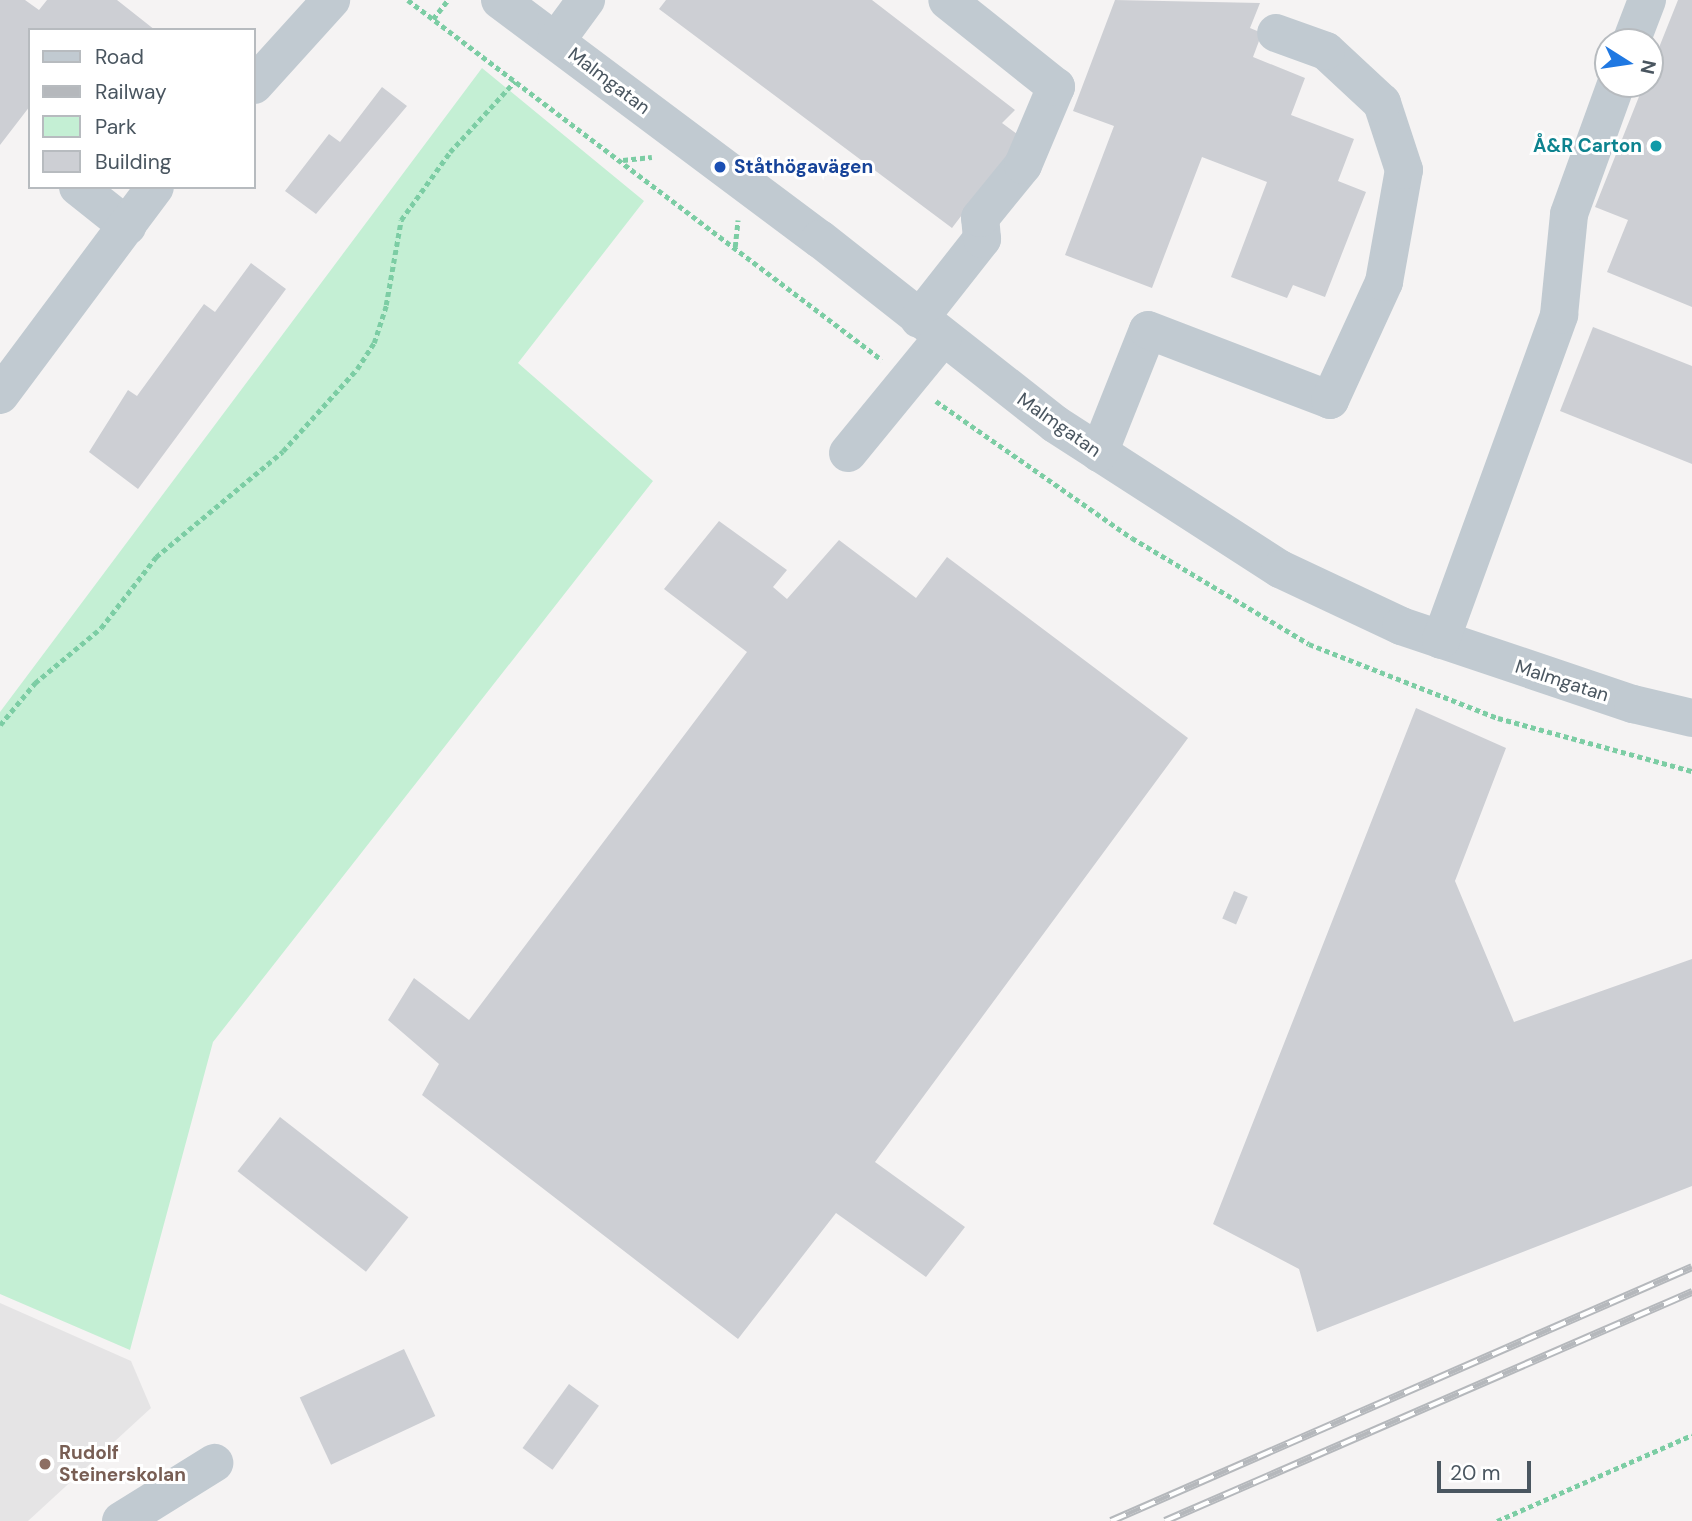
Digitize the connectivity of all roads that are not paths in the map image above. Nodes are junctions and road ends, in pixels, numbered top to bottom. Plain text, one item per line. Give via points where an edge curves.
1 (331, 0) edge
2 (500, 0) edge
3 (586, 0) edge
4 (947, 0) edge
5 (1647, 0) edge
6 (1637, 28) edge
7 (1276, 33) dead end
8 (556, 41) junction
9 (256, 83) edge
10 (1610, 98) edge
11 (81, 189) edge
12 (154, 189) edge
13 (127, 226) junction
14 (931, 328) junction
15 (0, 395) edge
16 (848, 453) dead end
17 (1099, 453) junction
18 (1441, 640) junction
19 (1692, 718) edge
20 (214, 1463) dead end
21 (121, 1521) edge

1 - 9 street
2 - 8 street, Malmgatan
3 - 8 street
4 - 14 street via 1056,87 1023,164 980,218 982,239
5 - 6 street
7 - 17 street via 1326,51 1382,103 1404,170 1384,282 1330,400 1147,330
8 - 14 street, Malmgatan
10 - 18 street via 1569,214 1552,337
11 - 13 street
12 - 13 street
13 - 15 street
14 - 16 street
14 - 17 street, Malmgatan
17 - 18 street, Malmgatan via 1280,569
18 - 19 street, Malmgatan
20 - 21 street

